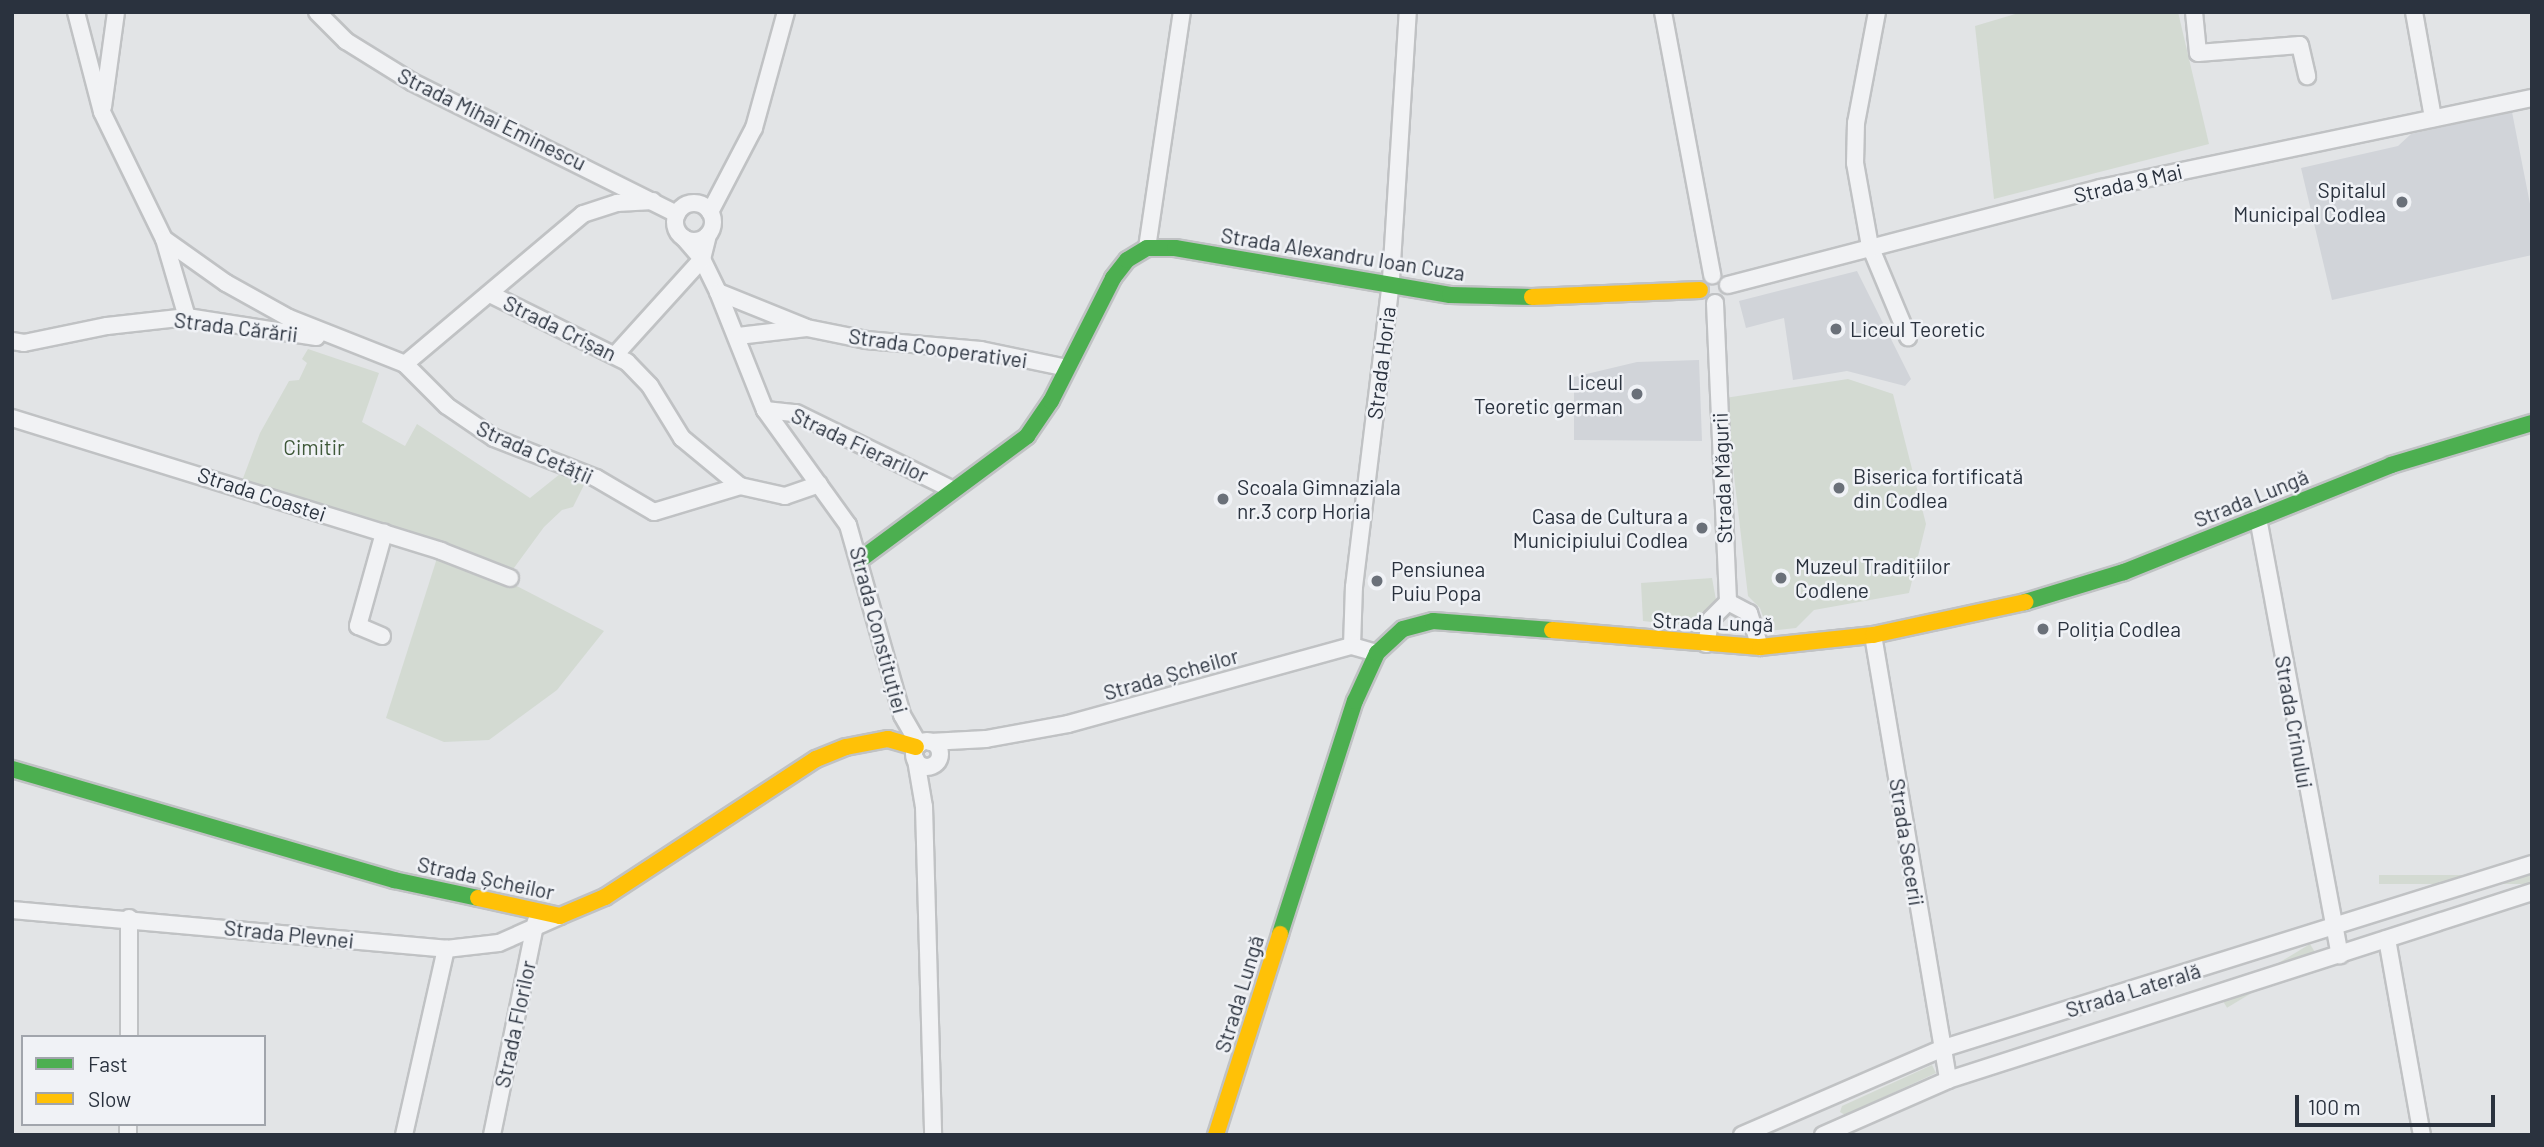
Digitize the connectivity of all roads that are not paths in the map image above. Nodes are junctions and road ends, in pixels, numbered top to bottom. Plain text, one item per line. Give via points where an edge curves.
1 (76, 12) edge
2 (116, 12) edge
3 (317, 12) edge
4 (786, 12) edge
5 (1182, 12) edge
6 (1408, 12) edge
7 (1663, 12) edge
8 (1877, 12) edge
9 (2194, 12) edge
10 (2414, 12) edge
11 (2307, 76) dead end
12 (2532, 98) edge
13 (102, 112) junction
14 (2433, 118) junction
15 (653, 201) junction
16 (710, 212) junction
17 (677, 214) junction
18 (708, 235) junction
19 (684, 238) junction
20 (164, 239) junction
21 (1870, 246) junction
22 (1147, 248) junction
23 (702, 259) junction
24 (1712, 275) junction
25 (1728, 285) junction
26 (1390, 287) junction
27 (1700, 290) junction
28 (718, 292) junction
29 (490, 295) junction
30 (1715, 303) junction
31 (187, 317) junction
32 (807, 328) junction
33 (738, 336) junction
34 (1908, 337) dead end
35 (336, 340) junction
36 (12, 341) edge
37 (616, 354) junction
38 (404, 364) junction
39 (1067, 369) junction
40 (765, 410) junction
41 (12, 418) edge
42 (2532, 423) edge
43 (819, 484) junction
44 (740, 486) junction
45 (953, 490) junction
46 (2258, 518) junction
47 (384, 533) junction
48 (861, 559) junction
49 (510, 578) dead end
50 (1728, 602) junction
51 (1873, 635) junction
52 (382, 636) dead end
53 (1706, 644) junction
54 (1352, 646) junction
55 (1760, 647) junction
56 (1377, 653) junction
57 (974, 740) junction
58 (920, 748) junction
59 (936, 762) junction
60 (12, 769) edge
61 (923, 807) junction
62 (2532, 863) edge
63 (2532, 892) edge
64 (12, 910) edge
65 (130, 918) junction
66 (537, 920) junction
67 (2334, 926) junction
68 (2387, 939) junction
69 (446, 949) junction
70 (2340, 955) junction
71 (129, 1035) edge
72 (1941, 1049) junction
73 (1948, 1080) junction
74 (404, 1135) edge
75 (492, 1135) edge
76 (933, 1135) edge
77 (1216, 1135) edge
78 (1742, 1135) edge
79 (1823, 1135) edge
80 (2422, 1135) edge

1 - 13 street, Strada Cetății
2 - 13 street
3 - 15 street, Strada Mihai Eminescu via 346,41 412,82
4 - 16 street via 754,128
5 - 22 street
6 - 26 street, Strada Horia
7 - 24 street
8 - 21 street via 1854,144
9 - 11 street via 2198,52 2300,45
10 - 14 street
12 - 14 street, Strada 9 Mai
13 - 20 street, Strada Cetății
14 - 21 street, Strada 9 Mai via 2101,188
15 - 17 street, Strada Mihai Eminescu
15 - 29 street via 617,203 583,214
16 - 17 street via 691,203
16 - 18 street via 713,224
17 - 19 street via 676,225
18 - 19 street via 694,241
18 - 23 street
19 - 23 street, Strada Constituției
20 - 31 street, Strada Cetății
20 - 35 street, Strada Cetății via 242,292
21 - 25 street, Strada 9 Mai
21 - 34 street
22 - 26 main road, Strada Alexandru Ioan Cuza via 1175,248
22 - 39 main road via 1118,270
23 - 28 street, Strada Constituției
23 - 37 street
24 - 25 street via 1720,275
24 - 27 street via 1704,279
25 - 30 street via 1727,297
26 - 27 main road, Strada Alexandru Ioan Cuza via 1550,298
26 - 54 street, Strada Horia via 1354,587
27 - 30 street via 1707,301
28 - 32 street, Strada Cooperativei
28 - 33 street, Strada Constituției
29 - 37 street, Strada Crișan
29 - 38 street
30 - 50 street, Strada Măgurii
31 - 35 street, Strada Cărării
31 - 36 street, Strada Cărării via 107,326 24,343
32 - 33 street, Strada Cooperativei
32 - 39 street, Strada Cooperativei via 866,340 981,350
33 - 40 street, Strada Constituției
35 - 38 street, Strada Cetății
37 - 44 street, Strada Crișan via 650,386 682,438
38 - 44 street, Strada Cetății via 447,406 494,438 596,478 653,512
39 - 45 main road via 1027,436
40 - 43 street, Strada Constituției
40 - 45 street, Strada Fierarilor via 796,413
41 - 47 street, Strada Coastei
42 - 46 main road, Strada Lungă via 2391,465
43 - 44 street, Strada Cetății via 785,496
43 - 48 street, Strada Constituției via 848,525
45 - 48 main road
46 - 51 main road, Strada Lungă via 2124,572 2037,599
46 - 67 street, Strada Crinului
47 - 49 street, Strada Coastei
47 - 52 street via 358,626
48 - 58 street, Strada Constituției via 901,715
50 - 53 street via 1711,619
50 - 55 street via 1749,613
51 - 55 main road, Strada Lungă
51 - 72 street, Strada Secerii
53 - 55 main road, Strada Lungă
53 - 56 main road, Strada Lungă via 1433,621 1403,629
54 - 56 street
54 - 57 street, Strada Șcheilor via 1093,718
56 - 77 main road, Strada Lungă via 1327,781
57 - 58 street, Strada Șcheilor
57 - 59 street, Strada Șcheilor
58 - 59 street via 939,749
58 - 59 street via 922,766
58 - 61 street, Strada Constituției
58 - 66 main road, Strada Șcheilor via 888,739 846,747 816,759 624,886 560,916
59 - 61 street, Strada Constituției
60 - 66 main road, Strada Șcheilor
61 - 76 street, Strada Constituției
62 - 67 street, Strada Laterală
63 - 68 street, Strada Laterală
64 - 65 street, Strada Plevnei
65 - 69 street, Strada Plevnei
65 - 71 street
66 - 69 street, Strada Plevnei via 499,943
66 - 75 street, Strada Florilor
67 - 70 street, Strada Crinului
67 - 72 street, Strada Laterală
68 - 70 street, Strada Laterală
68 - 80 street
69 - 74 street
70 - 73 street, Strada Laterală
72 - 73 street, Strada Secerii
72 - 78 street, Strada Laterală
73 - 79 street, Strada Laterală

